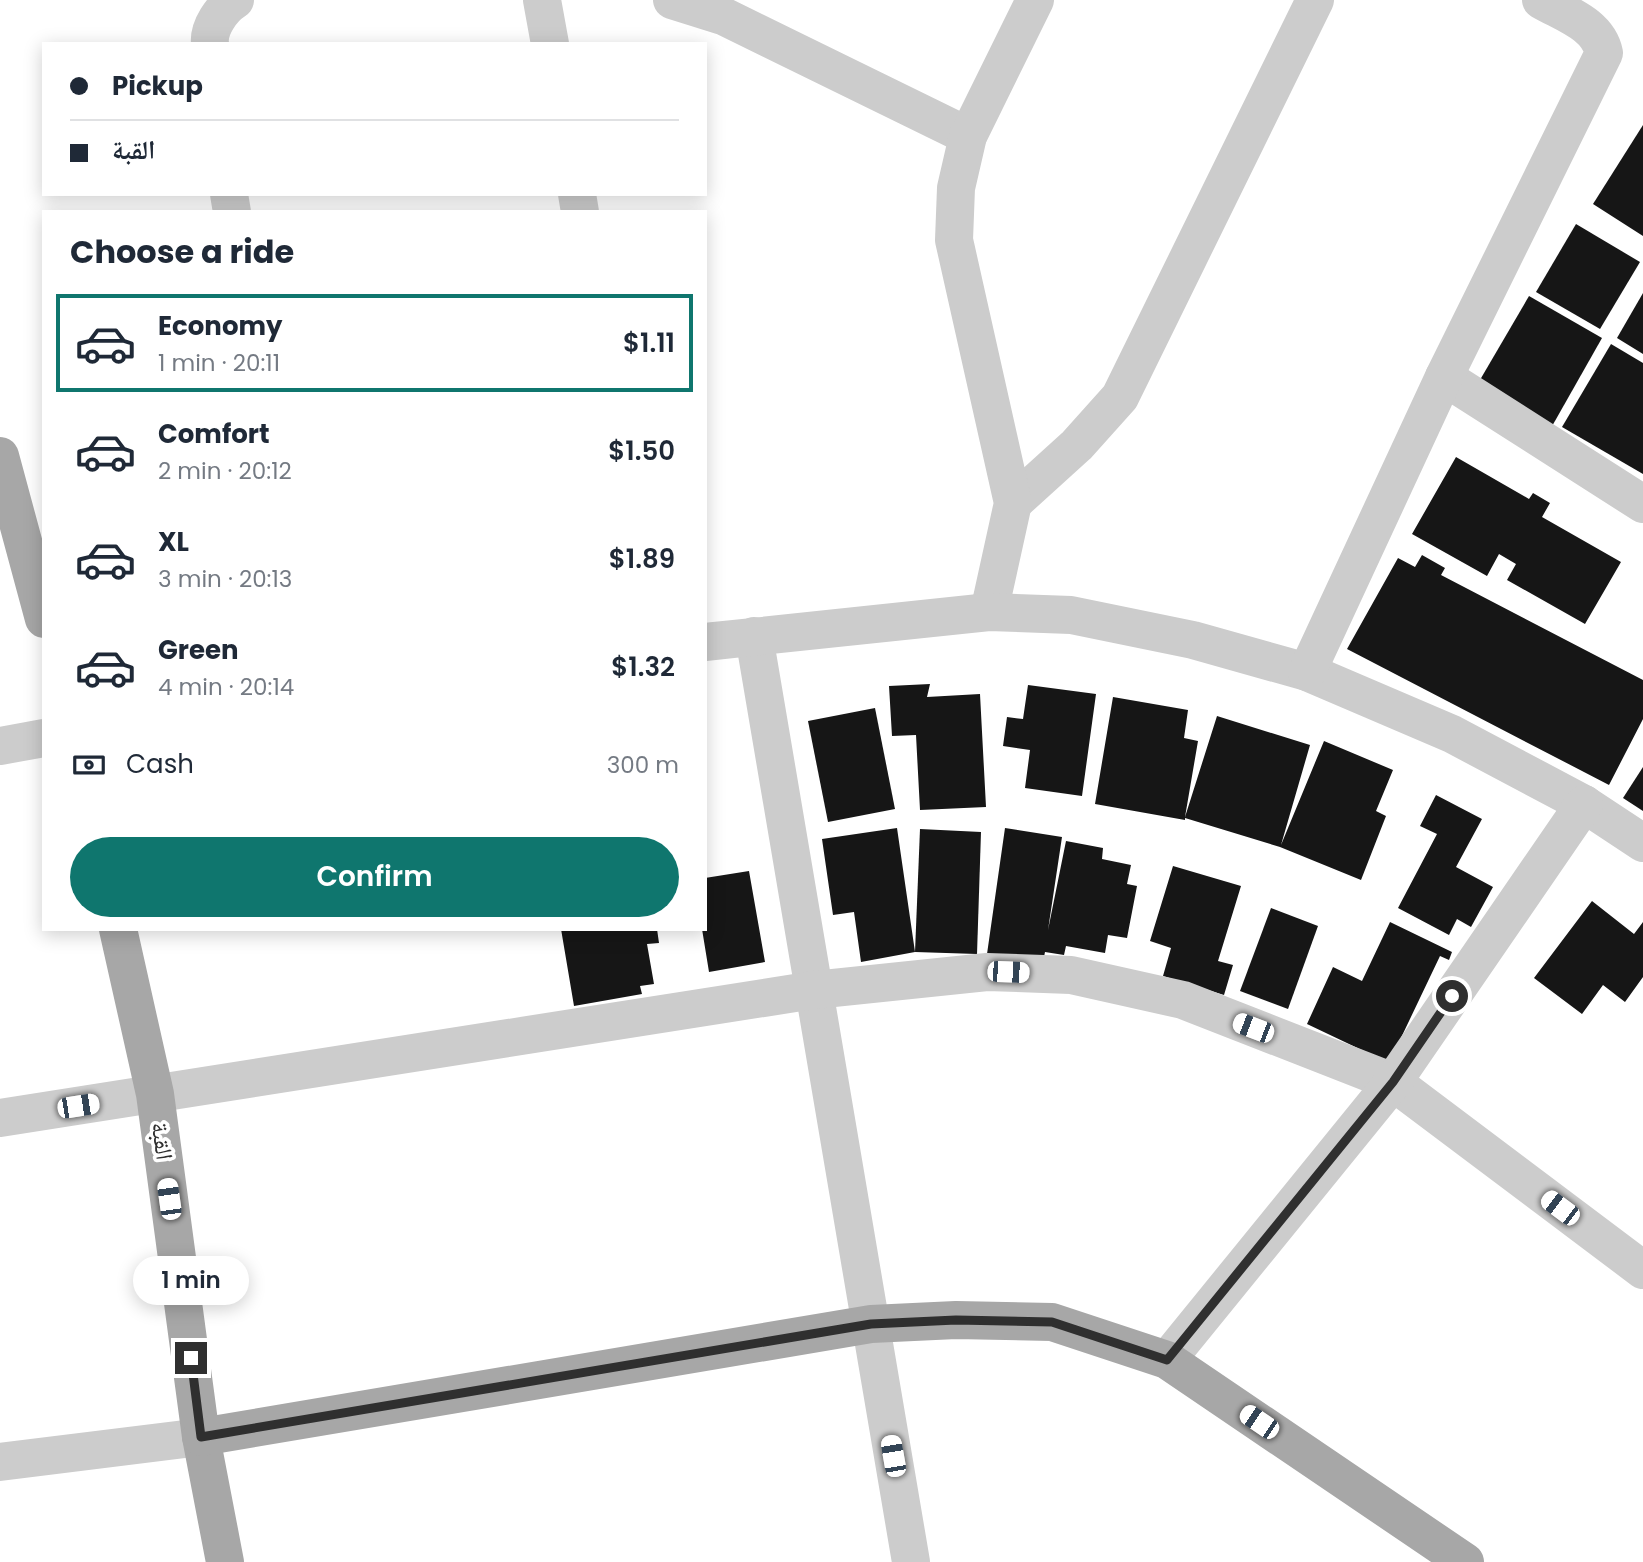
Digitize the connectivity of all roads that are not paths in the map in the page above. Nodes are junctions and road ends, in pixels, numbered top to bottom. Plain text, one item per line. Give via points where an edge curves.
1 (235, 0) edge
2 (542, 0) edge
3 (672, 0) edge
4 (1035, 0) edge
5 (1315, 0) edge
6 (1541, 0) edge
7 (210, 42) edge
8 (550, 42) edge
9 (968, 136) junction
10 (1444, 377) junction
11 (0, 457) edge
12 (1013, 503) junction
13 (1643, 504) edge
14 (42, 612) edge
15 (989, 612) junction
16 (754, 635) junction
17 (707, 642) edge
18 (1307, 672) junction
19 (42, 738) edge
20 (0, 746) edge
21 (1584, 804) junction
22 (1643, 843) edge
23 (118, 931) edge
24 (814, 990) junction
25 (1393, 1082) junction
26 (155, 1094) junction
27 (0, 1118) edge
28 (1643, 1270) edge
29 (871, 1324) junction
30 (1167, 1360) junction
31 (201, 1437) junction
32 (0, 1462) edge
33 (225, 1562) edge
34 (911, 1562) edge
35 (1465, 1562) edge

1 - 7 street via 226,5 209,34
2 - 8 street
3 - 9 street via 723,16
4 - 9 street
5 - 12 street via 1120,397
6 - 10 street via 1594,30 1604,52
9 - 12 street via 956,188 954,240
10 - 13 street
10 - 18 street
11 - 14 main road
12 - 15 street
15 - 16 street
15 - 18 street via 1071,615 1194,639
16 - 17 street
16 - 24 street
18 - 21 street via 1452,734
19 - 20 street
21 - 22 street
21 - 25 street
23 - 26 main road, القبة
24 - 25 street via 986,972 1072,975 1183,1000
24 - 26 street
24 - 29 street
25 - 28 street
25 - 30 street
26 - 27 street
26 - 31 main road, القبة
29 - 30 main road via 1052,1322
29 - 31 main road
29 - 34 street
30 - 35 main road
31 - 32 street
31 - 33 main road, القبة

